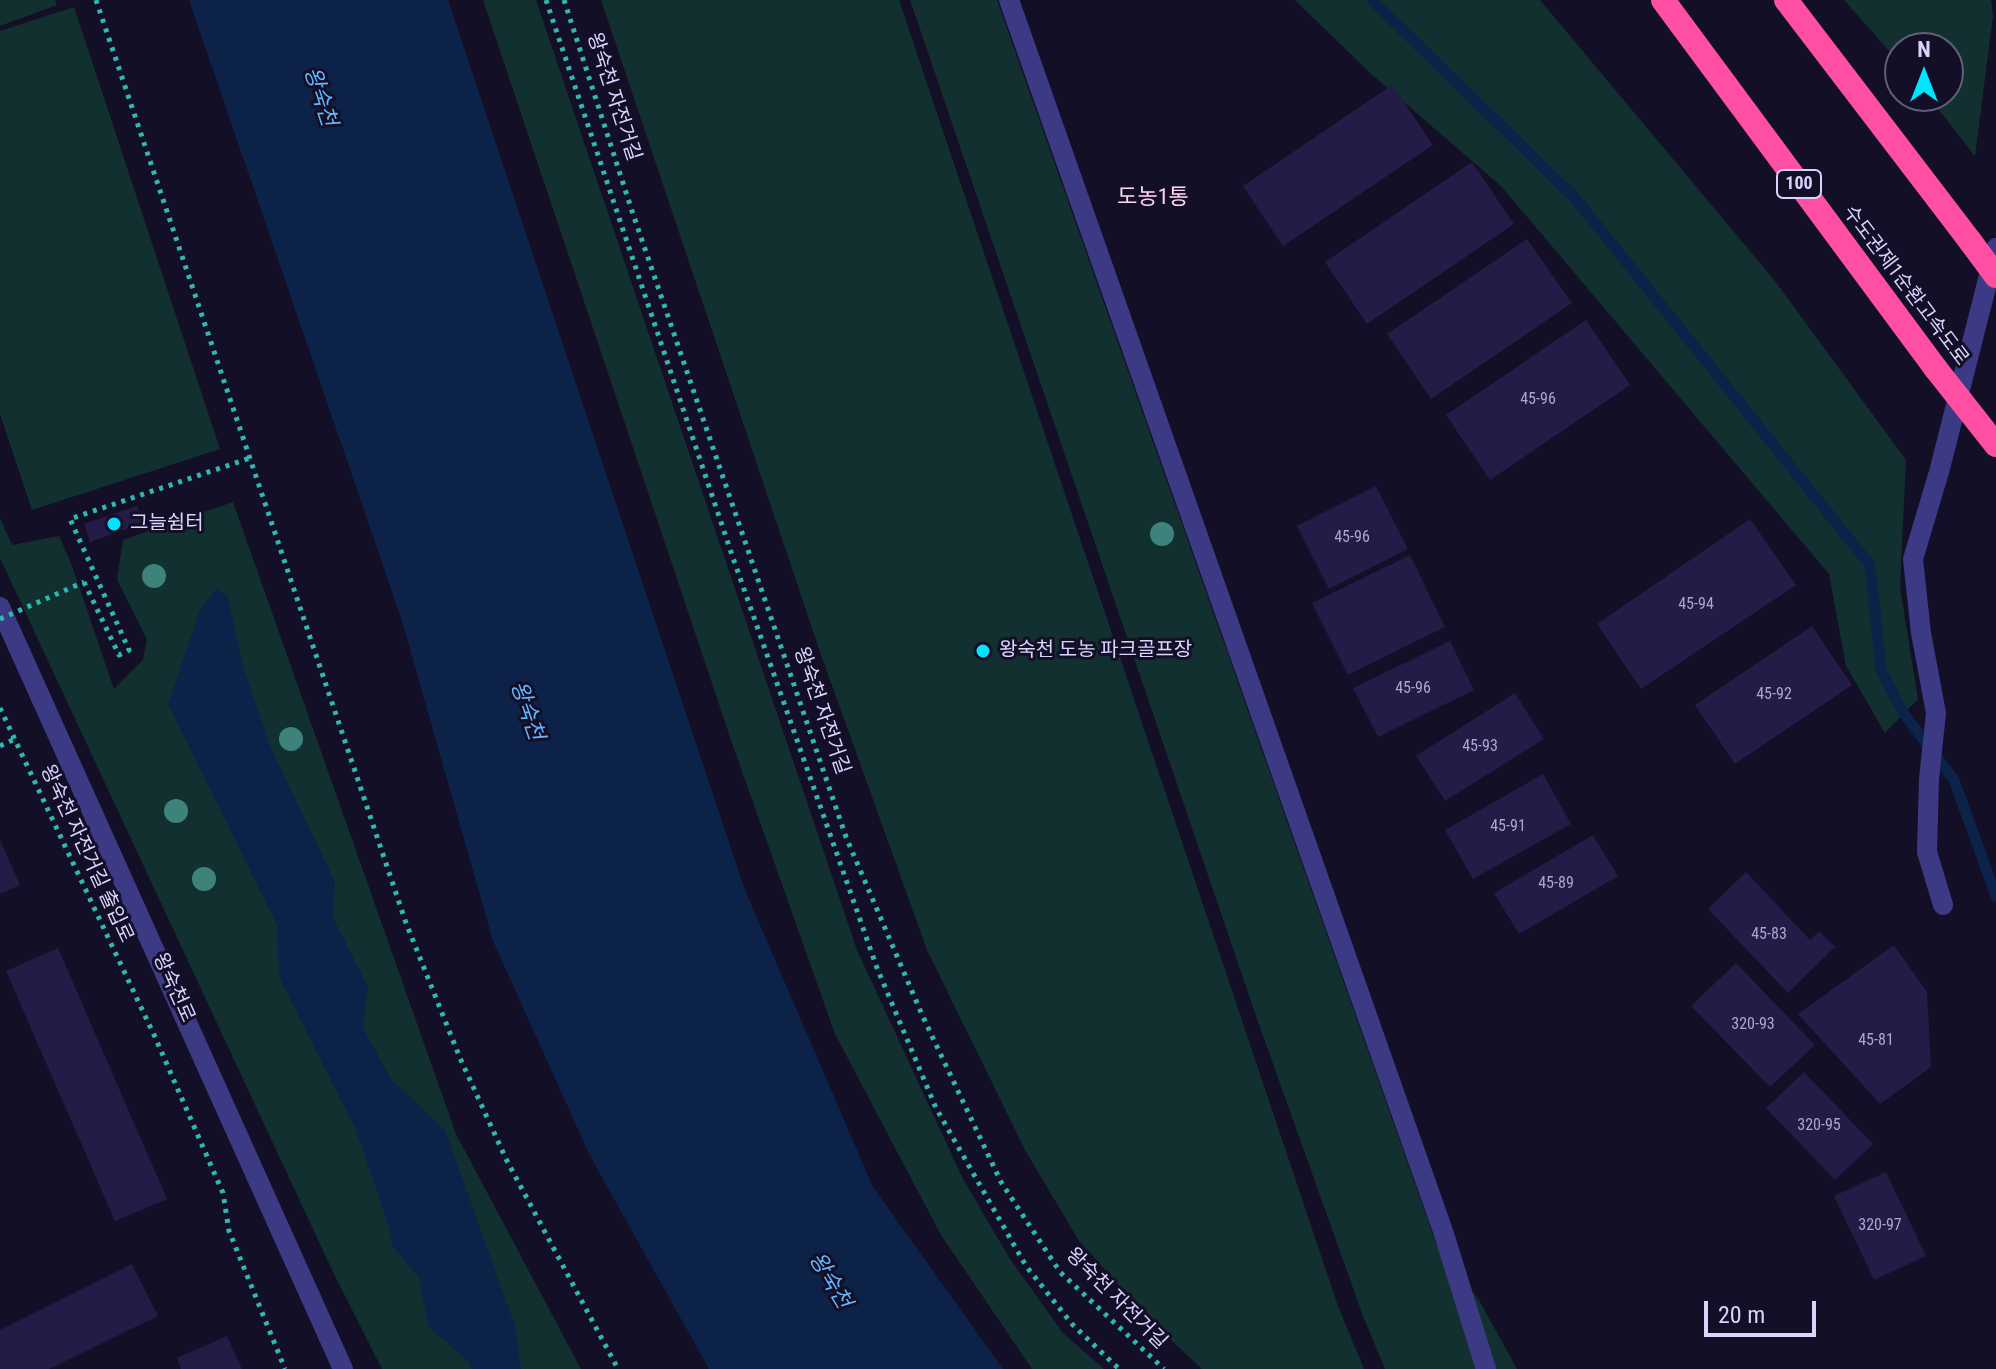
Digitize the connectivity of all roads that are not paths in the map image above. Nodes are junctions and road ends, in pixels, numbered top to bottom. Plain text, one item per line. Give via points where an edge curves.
1 (1009, 0) edge
2 (1663, 0) edge
3 (1786, 0) edge
4 (1996, 248) edge
5 (1996, 276) edge
6 (1996, 445) edge
7 (0, 607) edge
8 (1943, 905) dead end
9 (343, 1369) edge
10 (1486, 1369) edge

1 - 10 street via 1438,1216
2 - 6 highway, 수도권제1순환고속도로 / 100, bridge
3 - 5 highway, bridge
4 - 8 street via 1913,559 1936,713 1927,852
7 - 9 street, 왕숙천로

